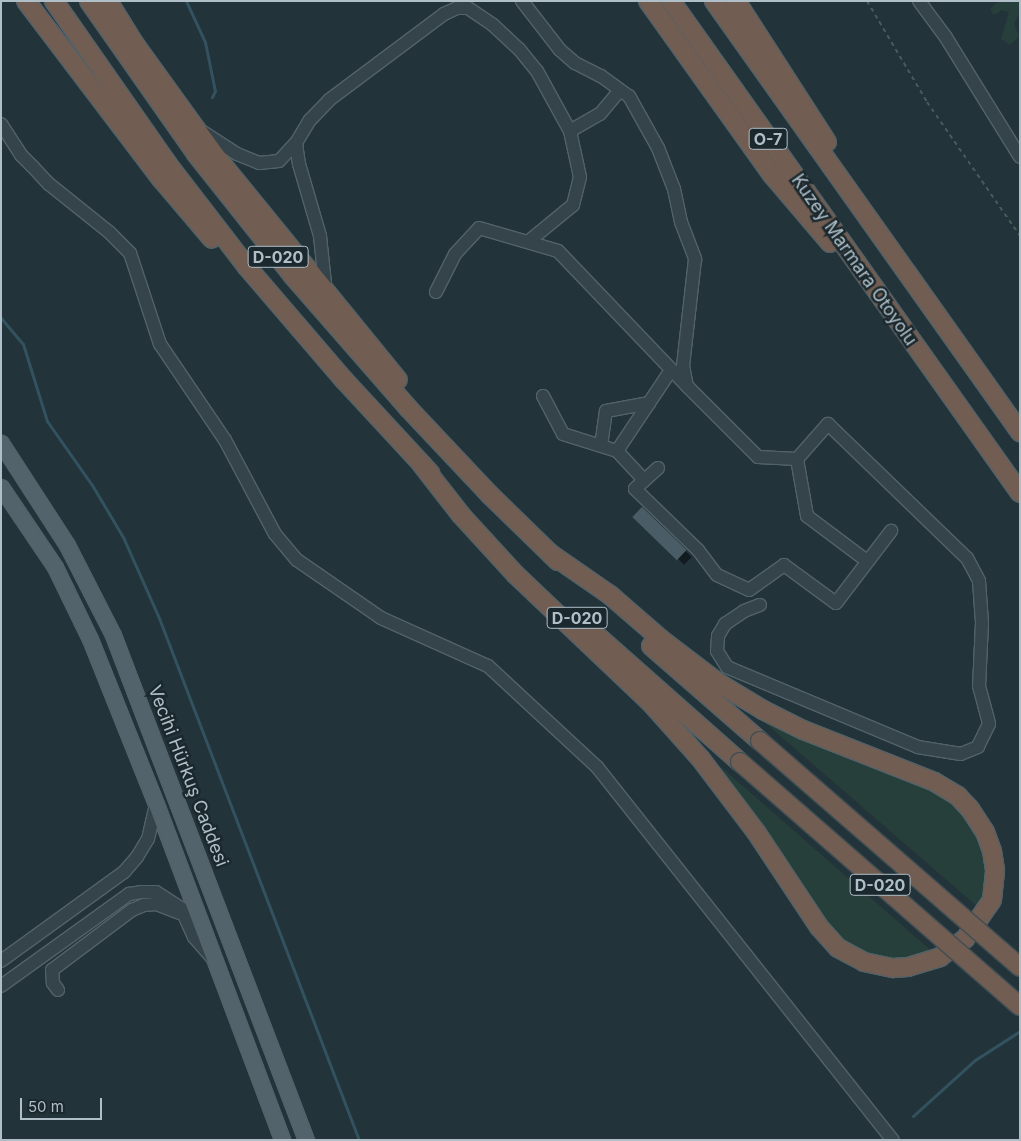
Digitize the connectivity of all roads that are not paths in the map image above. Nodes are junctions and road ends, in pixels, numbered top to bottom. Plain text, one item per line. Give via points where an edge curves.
1 (26, 1) edge
2 (54, 1) edge
3 (89, 1) edge
4 (108, 1) edge
5 (522, 1) edge
6 (648, 1) edge
7 (671, 1) edge
8 (714, 1) edge
9 (736, 1) edge
10 (919, 1) edge
11 (620, 90) junction
12 (186, 117) junction
13 (1, 124) edge
14 (570, 131) junction
15 (296, 143) junction
16 (1020, 157) edge
17 (878, 232) junction
18 (529, 242) junction
19 (865, 277) junction
20 (436, 292) dead end
21 (326, 293) junction
22 (278, 305) junction
23 (671, 370) junction
24 (688, 387) junction
25 (543, 396) dead end
26 (649, 403) junction
27 (1020, 432) edge
28 (1, 443) edge
29 (601, 446) junction
30 (617, 451) junction
31 (797, 460) junction
32 (422, 465) junction
33 (658, 468) dead end
34 (644, 480) junction
35 (1, 486) edge
36 (1020, 493) edge
37 (489, 494) junction
38 (891, 531) dead end
39 (550, 554) junction
40 (867, 561) junction
41 (760, 605) dead end
42 (156, 804) junction
43 (84, 900) junction
44 (96, 917) junction
45 (186, 917) junction
46 (3, 960) edge
47 (214, 960) junction
48 (1020, 966) edge
49 (18, 974) junction
50 (1, 986) edge
51 (58, 990) dead end
52 (1020, 1006) edge
53 (282, 1140) edge
54 (306, 1140) edge
55 (894, 1140) edge

1 - 22 highway via 196,221
2 - 22 highway, D-020 via 167,163
3 - 37 highway, D-020 via 196,154 272,250 408,408
4 - 12 highway
5 - 11 street via 560,50
6 - 19 highway via 773,176 822,236
7 - 19 highway, Kuzey Marmara Otoyolu / O-7
8 - 17 highway, Kuzey Marmara Otoyolu / O-7
9 - 17 highway via 842,166
10 - 16 street
11 - 14 street via 600,114
11 - 24 street via 629,96 658,148 696,260 683,366
12 - 15 street via 211,139 258,163 279,161
12 - 21 highway
13 - 55 street via 33,168 130,253 160,344 225,440 275,534 297,560 381,618 488,666 597,767
14 - 15 street via 537,71 519,50 493,25 468,8 457,8 444,14 330,100 310,120
14 - 18 street via 580,177 572,205
15 - 21 street via 320,236
17 - 27 highway, Kuzey Marmara Otoyolu / O-7
18 - 20 street via 479,228 454,254
18 - 23 street via 558,251
19 - 36 highway, Kuzey Marmara Otoyolu / O-7
21 - 37 highway
22 - 32 highway, D-020
23 - 24 street
23 - 26 street
24 - 31 street via 758,457
25 - 29 street via 563,434
26 - 29 street via 606,411
26 - 30 street
28 - 54 main road, Vecihi Hürkuş Caddesi via 67,545 113,635
29 - 30 street
30 - 34 street
31 - 40 street via 807,516
31 - 41 street via 828,424 966,558 979,581 982,623 979,686 989,724 978,747 961,754 918,747 727,667 717,651 718,636 725,624
32 - 39 highway via 461,515 516,575 649,701 700,758 834,944 864,962 893,968 940,957 965,939 992,900 995,870 985,832 958,796 935,782 804,730 763,710 717,682 610,595
32 - 52 highway, D-020, bridge via 559,601
33 - 34 street
34 - 40 street via 635,488 698,550 717,575 749,590 784,565 836,603
35 - 42 main road via 50,559 74,605
37 - 39 highway, D-020
38 - 40 street
39 - 48 highway, D-020, bridge
42 - 43 street via 148,839 137,857 124,872
42 - 47 main road
43 - 44 street
43 - 46 street
44 - 45 street via 129,894 141,892 156,892 169,899 181,908
44 - 49 street
45 - 47 street via 194,936
45 - 51 street via 156,904 132,910 52,970 53,983
46 - 49 street
47 - 53 main road
49 - 50 street

